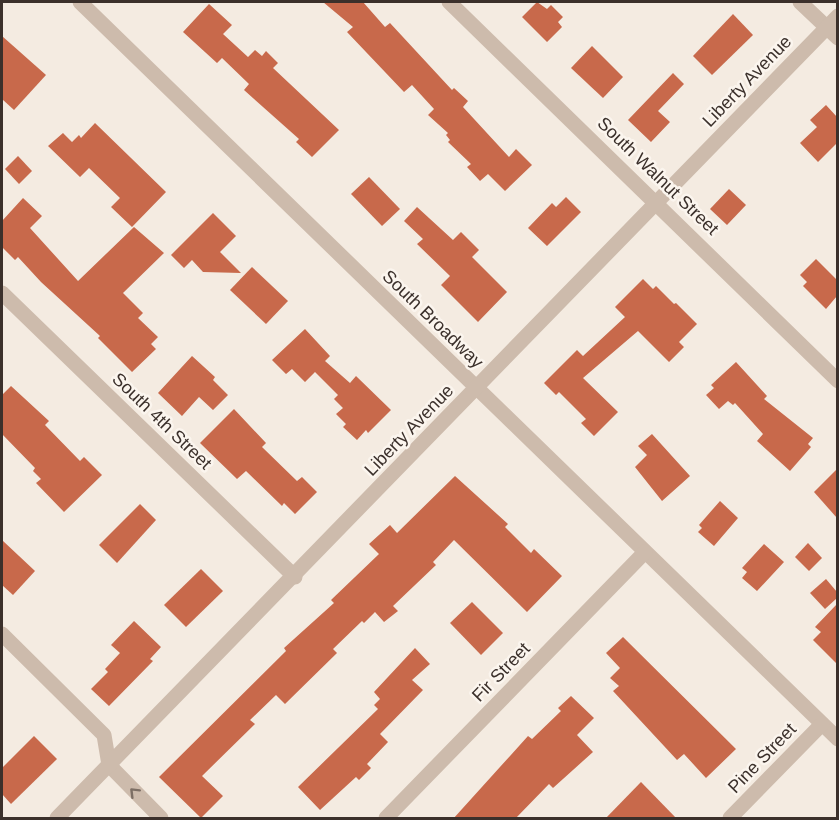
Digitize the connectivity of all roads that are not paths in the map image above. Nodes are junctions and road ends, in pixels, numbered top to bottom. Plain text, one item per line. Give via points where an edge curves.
1 (80, 2) edge
2 (449, 2) edge
3 (800, 2) edge
4 (837, 16) edge
5 (832, 32) edge
6 (657, 202) junction
7 (2, 293) edge
8 (837, 381) edge
9 (476, 388) junction
10 (645, 552) junction
11 (295, 577) junction
12 (2, 634) edge
13 (822, 724) junction
14 (837, 739) edge
15 (109, 765) junction
16 (57, 819) edge
17 (161, 819) edge
18 (386, 819) edge
19 (730, 819) edge

1 - 9 street, South Broadway
2 - 6 street, South Walnut Street
3 - 5 street
4 - 5 street, Liberty Avenue
5 - 6 street, Liberty Avenue
6 - 8 street, South Walnut Street
6 - 9 street, Liberty Avenue
7 - 11 street, South 4th Street
9 - 10 street, South Broadway
9 - 11 street, Liberty Avenue
10 - 13 street, South Broadway
10 - 18 street, Fir Street
11 - 15 street, Liberty Avenue
12 - 15 street via 104,735
13 - 14 street, South Broadway
13 - 19 street, Pine Street
15 - 16 street, Liberty Avenue
17 -> 15 street

